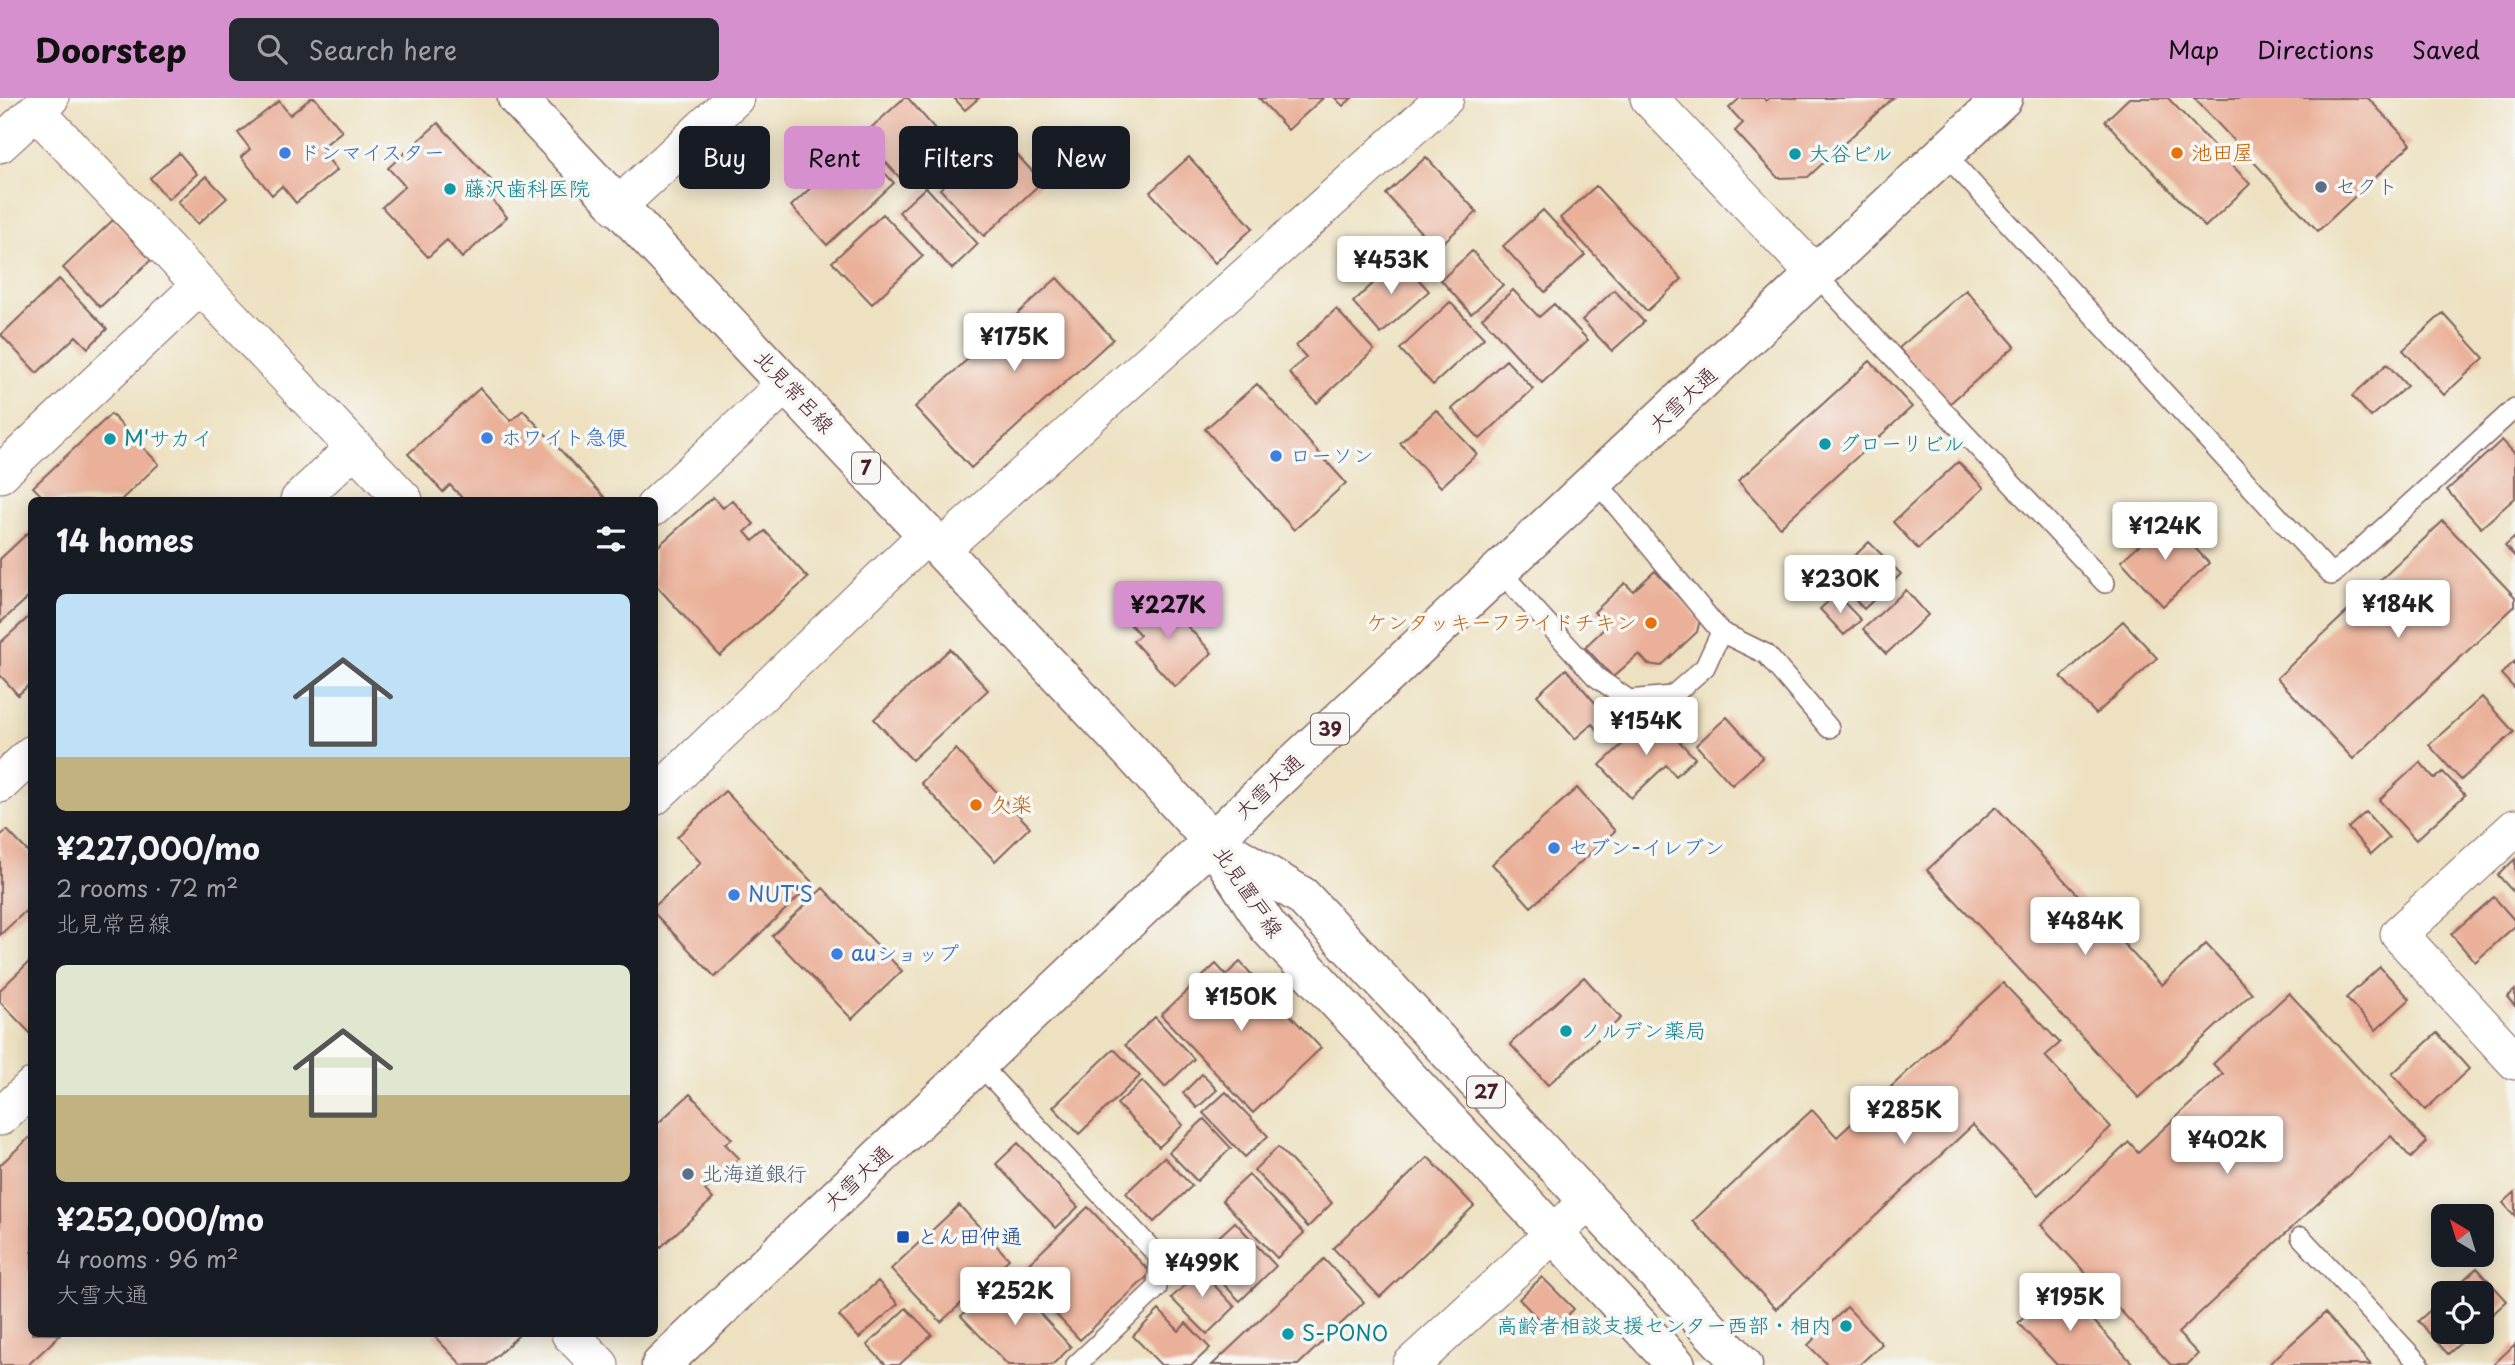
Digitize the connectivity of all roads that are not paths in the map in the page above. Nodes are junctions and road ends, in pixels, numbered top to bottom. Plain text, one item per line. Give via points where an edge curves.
1 (517, 98) edge
2 (735, 98) edge
3 (1445, 98) edge
4 (1649, 98) edge
5 (2003, 98) edge
6 (43, 104) edge
7 (0, 144) edge
8 (1944, 153) junction
9 (617, 206) junction
10 (1816, 275) junction
11 (201, 285) junction
12 (786, 383) junction
13 (2515, 408) edge
14 (354, 448) junction
15 (0, 474) edge
16 (1596, 481) junction
17 (302, 497) edge
18 (401, 497) edge
19 (658, 503) edge
20 (935, 541) junction
21 (1500, 571) junction
22 (2105, 583) dead end
23 (1721, 632) junction
24 (1829, 728) dead end
25 (28, 758) edge
26 (0, 784) edge
27 (658, 793) edge
28 (2515, 828) edge
29 (1212, 841) junction
30 (2515, 1061) edge
31 (979, 1064) junction
32 (28, 1091) edge
33 (0, 1117) edge
34 (1589, 1201) junction
35 (1552, 1234) junction
36 (2301, 1237) dead end
37 (573, 1337) edge
38 (600, 1365) edge
39 (661, 1365) edge
40 (1076, 1365) edge
41 (1411, 1365) edge
42 (1676, 1365) edge
43 (1744, 1365) edge
44 (2420, 1365) edge

1 - 9 main road, 北見常呂線 / 7
2 - 9 street
3 - 20 street
4 - 10 street
5 - 8 main road, 大雪大通 / 39
6 - 7 street
6 - 11 street
8 - 10 main road, 大雪大通 / 39
8 - 13 lane via 2332,575
9 - 12 main road, 北見常呂線 / 7
10 - 16 main road, 大雪大通 / 39
10 - 22 lane
11 - 14 street
11 - 15 street
12 - 19 street
12 - 20 main road, 北見常呂線 / 7
14 - 17 street
14 - 18 street
16 - 21 main road, 大雪大通 / 39
16 - 23 lane
20 - 27 street
20 - 29 main road, 北見常呂線 / 7
21 - 23 lane via 1596,677 1629,700 1672,696 1704,667
21 - 29 main road, 大雪大通 / 39
23 - 24 lane via 1766,654
25 - 26 street
28 - 30 street via 2399,934
29 - 31 main road, 大雪大通 / 39
29 - 34 main road, 北見置戸線 / 27 via 1303,896
29 - 35 main road, 北見置戸線 / 27 via 1268,927
31 - 39 main road, 大雪大通 / 39
31 - 40 lane via 1159,1257 1157,1288
32 - 33 street
34 - 35 street
34 - 43 main road, 北見置戸線 / 27
35 - 41 street
35 - 42 main road, 北見置戸線 / 27
36 - 44 lane
37 - 38 street

